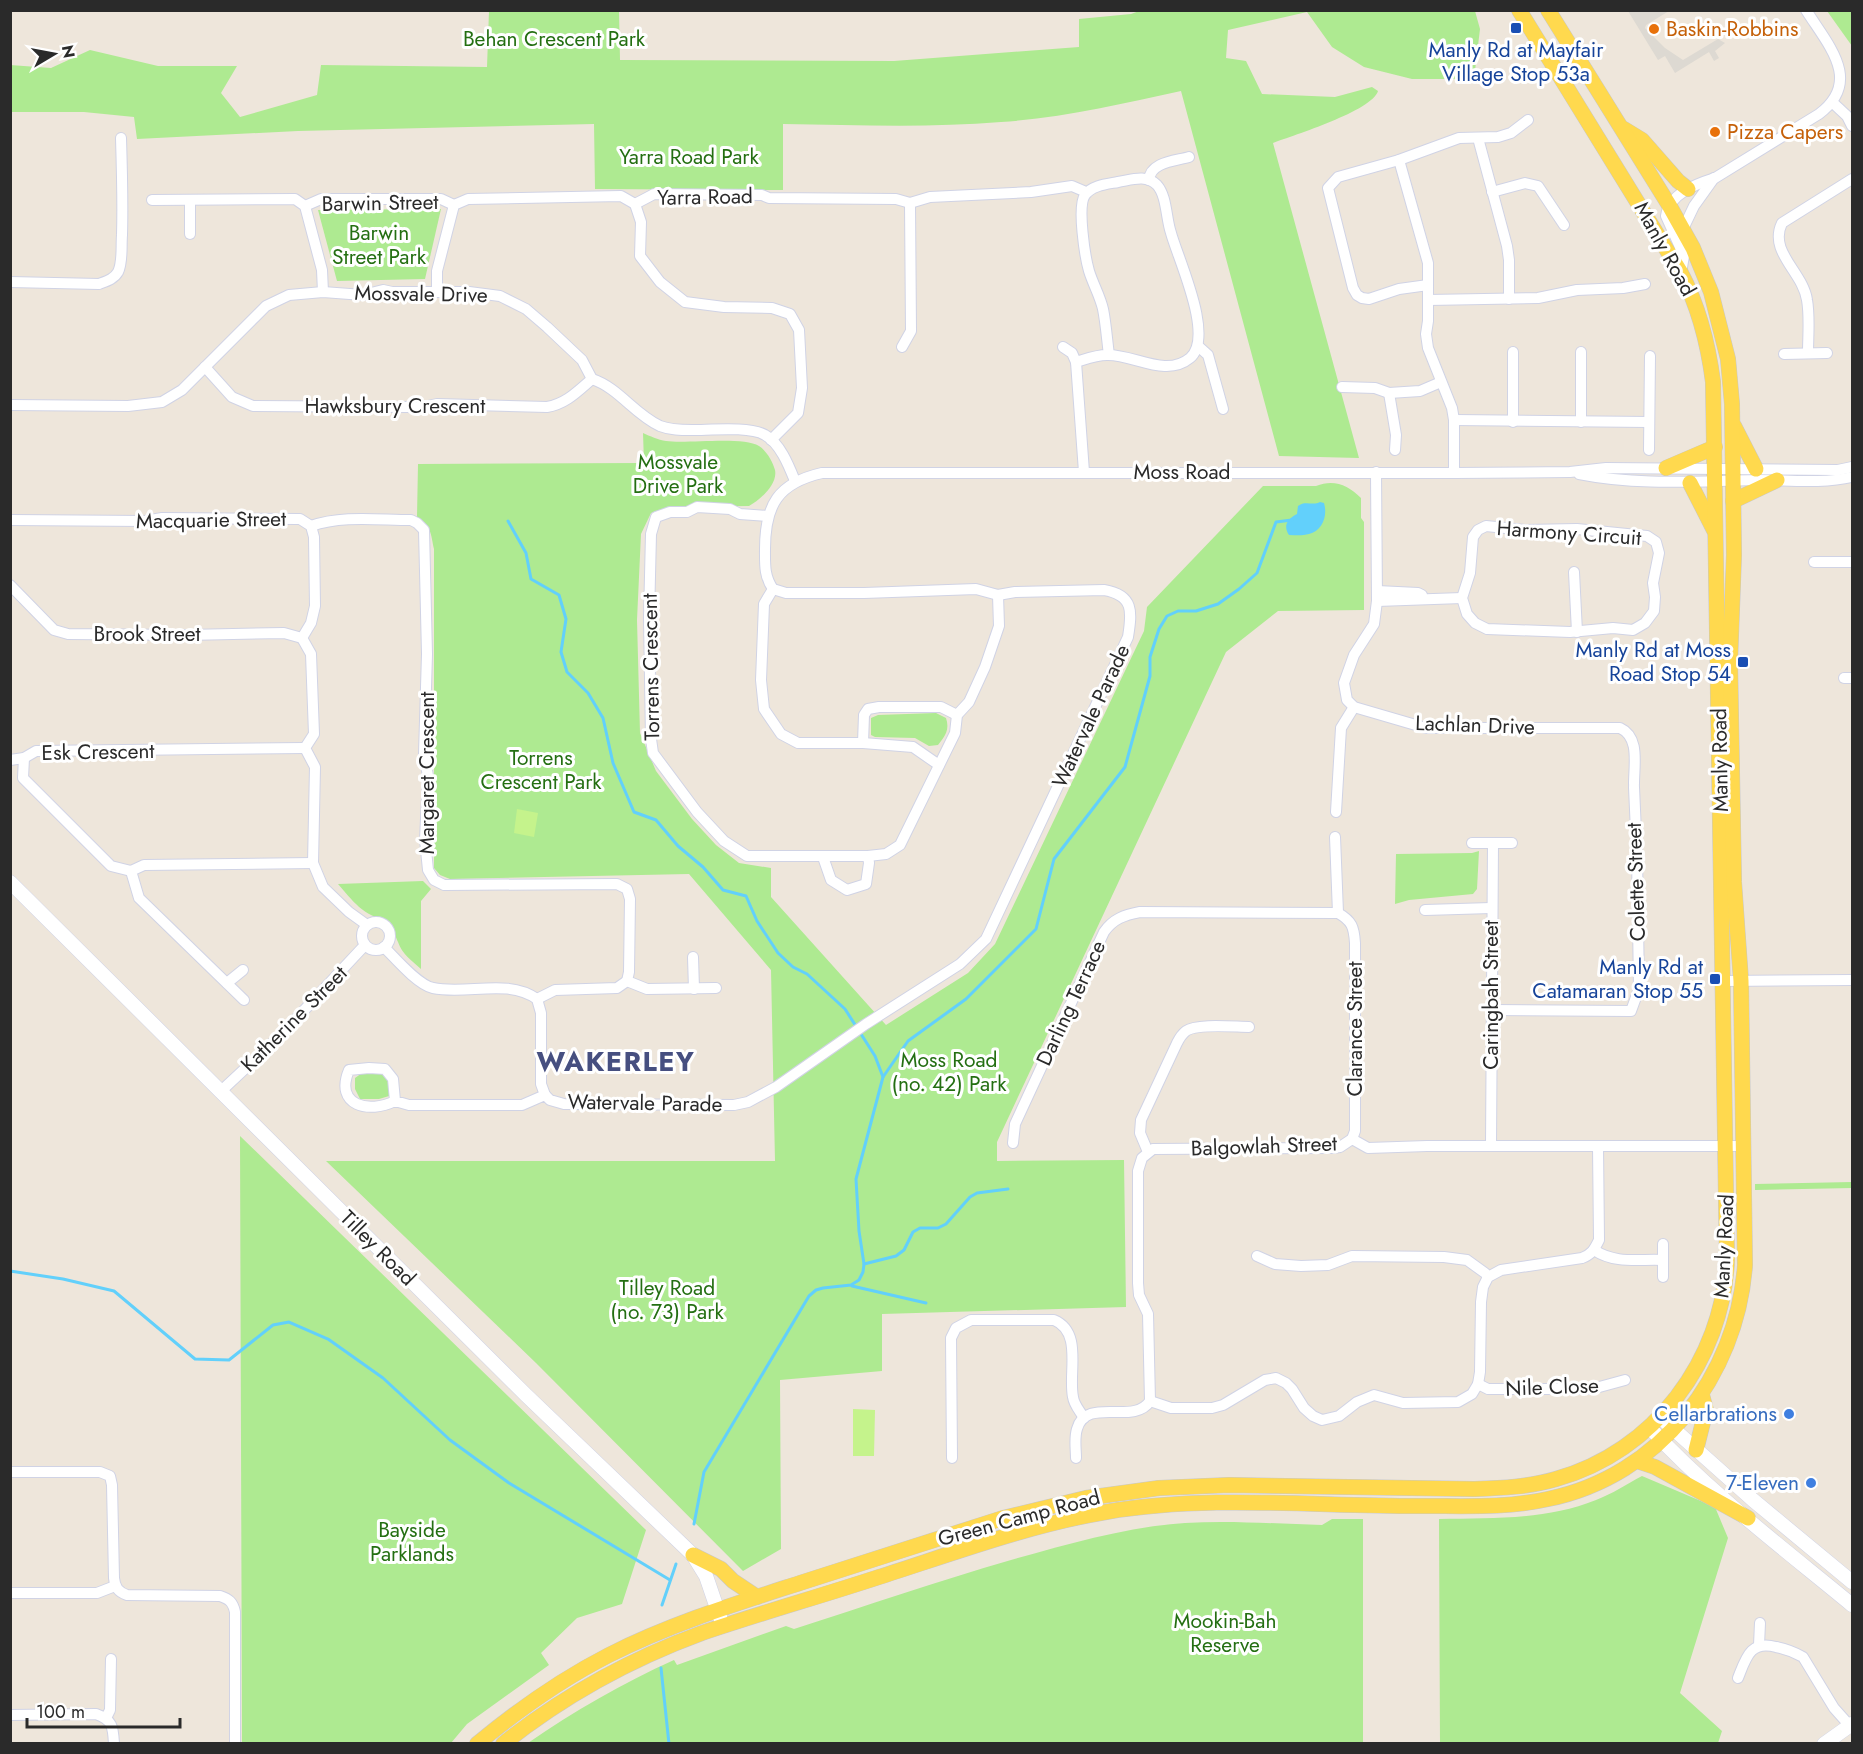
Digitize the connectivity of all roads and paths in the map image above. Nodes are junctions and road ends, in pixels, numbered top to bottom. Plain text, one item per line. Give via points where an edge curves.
1 (1519, 10) edge
2 (1548, 10) edge
3 (1806, 10) edge
4 (1832, 102) junction
5 (1528, 120) dead end
6 (1852, 126) edge
7 (1621, 128) junction
8 (121, 138) dead end
9 (1478, 138) junction
10 (1189, 157) dead end
11 (1399, 160) junction
12 (1715, 178) junction
13 (1852, 179) edge
14 (1149, 180) junction
15 (1688, 189) junction
16 (1086, 192) junction
17 (1492, 192) junction
18 (152, 200) dead end
19 (190, 200) junction
20 (910, 203) junction
21 (635, 204) junction
22 (454, 205) junction
23 (1669, 205) junction
24 (305, 206) junction
25 (1564, 225) dead end
26 (1683, 229) junction
27 (190, 234) dead end
28 (1682, 273) junction
29 (10, 282) edge
30 (1645, 284) dead end
31 (1428, 285) junction
32 (323, 292) junction
33 (437, 292) junction
34 (1509, 299) junction
35 (1428, 300) junction
36 (1198, 346) junction
37 (902, 347) dead end
38 (1062, 347) dead end
39 (1513, 352) dead end
40 (1581, 352) dead end
41 (1808, 352) junction
42 (1827, 353) dead end
43 (1784, 354) dead end
44 (1109, 355) junction
45 (1650, 356) dead end
46 (1076, 362) junction
47 (205, 367) junction
48 (592, 379) junction
49 (1441, 382) junction
50 (1342, 387) dead end
51 (1389, 393) junction
52 (10, 405) edge
53 (1223, 409) dead end
54 (1454, 420) junction
55 (1731, 420) junction
56 (1513, 422) junction
57 (1581, 422) junction
58 (1649, 422) junction
59 (771, 440) junction
60 (1715, 447) junction
61 (1395, 450) dead end
62 (1649, 450) dead end
63 (1852, 467) edge
64 (1666, 468) junction
65 (1756, 469) junction
66 (1084, 472) junction
67 (1376, 472) junction
68 (1570, 472) junction
69 (1454, 473) junction
70 (1733, 475) junction
71 (1715, 476) junction
72 (1852, 477) edge
73 (1777, 480) junction
74 (795, 481) junction
75 (1690, 483) junction
76 (1733, 501) junction
77 (768, 516) junction
78 (10, 520) edge
79 (311, 526) junction
80 (1716, 532) junction
81 (1814, 562) dead end
82 (1852, 562) edge
83 (1574, 572) dead end
84 (10, 585) edge
85 (772, 589) junction
86 (998, 595) junction
87 (1377, 596) junction
88 (1462, 598) junction
89 (1577, 632) junction
90 (302, 638) junction
91 (1354, 706) junction
92 (957, 715) junction
93 (1628, 731) joint
94 (863, 743) junction
95 (305, 748) junction
96 (24, 758) junction
97 (10, 760) edge
98 (939, 765) junction
99 (1336, 812) dead end
100 (1335, 837) dead end
101 (1472, 843) dead end
102 (1493, 843) junction
103 (1512, 843) dead end
104 (868, 856) junction
105 (823, 857) junction
106 (313, 863) junction
107 (131, 871) junction
108 (10, 882) edge
109 (1491, 908) junction
110 (1425, 910) dead end
111 (1338, 913) junction
112 (1350, 920) joint
113 (367, 925) junction
114 (365, 945) junction
115 (384, 947) junction
116 (693, 957) dead end
117 (243, 970) dead end
118 (1852, 980) edge
119 (627, 981) junction
120 (1724, 981) junction
121 (1741, 981) junction
122 (228, 983) junction
123 (694, 988) junction
124 (716, 988) dead end
125 (537, 999) junction
126 (244, 1000) dead end
127 (1491, 1010) junction
128 (1249, 1027) dead end
129 (220, 1092) junction
130 (545, 1095) junction
131 (395, 1101) junction
132 (1352, 1139) junction
133 (1013, 1143) dead end
134 (1491, 1146) junction
135 (1598, 1146) junction
136 (1726, 1146) junction
137 (1743, 1146) junction
138 (1148, 1152) junction
139 (1663, 1244) dead end
140 (1594, 1250) junction
141 (1257, 1256) dead end
142 (1662, 1260) junction
143 (1488, 1277) junction
144 (1663, 1277) dead end
145 (1625, 1380) dead end
146 (1478, 1384) junction
147 (1702, 1395) junction
148 (1150, 1401) junction
149 (1084, 1418) junction
150 (1655, 1422) junction
151 (1668, 1436) junction
152 (1696, 1450) junction
153 (952, 1458) dead end
154 (1076, 1458) dead end
155 (1637, 1461) junction
156 (10, 1472) edge
157 (1748, 1518) junction
158 (693, 1555) junction
159 (1852, 1582) edge
160 (115, 1586) junction
161 (10, 1593) edge
162 (757, 1597) junction
163 (1852, 1605) edge
164 (717, 1609) junction
165 (1760, 1623) dead end
166 (723, 1627) junction
167 (1759, 1645) junction
168 (111, 1659) dead end
169 (1738, 1678) dead end
170 (10, 1715) edge
171 (106, 1718) junction
172 (1851, 1725) edge
173 (114, 1743) edge
174 (235, 1743) edge
175 (477, 1743) edge
176 (503, 1743) edge
177 (1824, 1743) edge

1 - 28 main road, Manly Road
2 - 7 main road, Manly Road
3 - 4 street via 1840,70 1839,92
4 - 6 street
4 - 12 street
5 - 9 street via 1511,133
7 - 15 main road via 1642,140
7 - 23 main road, Manly Road
8 - 29 street via 123,200 120,267 116,275 99,284
9 - 11 street via 1459,138
9 - 17 street
10 - 14 street via 1155,166
11 - 31 street via 1428,263
11 - 31 street via 1338,177 1328,188 1357,295 1369,299
12 - 15 street
12 - 26 street
13 - 41 street via 1782,223 1778,233 1779,246 1803,284
14 - 16 street via 1142,177
14 - 36 street via 1162,195 1189,285 1198,323
15 - 23 street
16 - 20 street, Yarra Road via 1072,186 930,197
16 - 44 street via 1082,204 1085,257 1103,311
17 - 25 street via 1525,183 1538,186
17 - 34 street via 1507,246
18 - 19 street
19 - 24 street via 295,199
19 - 27 street
20 - 21 street, Yarra Road via 896,198 654,194
20 - 37 street via 911,331
21 - 22 street, Yarra Road via 621,196 468,199
21 - 59 street via 641,222 640,256 660,282 685,302 772,308 790,314 799,330 802,388 798,413
22 - 24 street, Barwin Street via 441,199 321,199
22 - 33 street via 437,271
23 - 26 main road, Manly Road
23 - 28 street via 1667,222 1684,256
24 - 32 street via 322,270
26 - 55 main road, Manly Road via 1711,292 1724,339 1731,384
28 - 60 main road, Manly Road via 1696,304 1710,360
30 - 34 street
31 - 35 street
32 - 33 street, Mossvale Drive
32 - 47 street, Mossvale Drive via 289,295 266,306
33 - 48 street, Mossvale Drive via 500,296 526,309 582,360
34 - 35 street
35 - 49 street via 1428,348
36 - 44 street via 1189,359 1169,365
36 - 53 street via 1208,355
38 - 46 street via 1072,352
39 - 56 street
40 - 57 street
41 - 42 street
41 - 43 street
44 - 46 street
45 - 58 street
46 - 66 street
47 - 48 street, Hawksbury Crescent via 232,397 253,406 547,407 567,400
47 - 52 street, Mossvale Drive via 182,390 162,402 128,406
48 - 59 street, Mossvale Drive via 607,384 640,414 661,426 674,430 755,432
49 - 51 street via 1420,391
49 - 54 street
50 - 51 street via 1375,388
51 - 61 street
54 - 56 street
54 - 69 street
55 - 65 main road
55 - 70 main road, Manly Road
56 - 57 street
57 - 58 street
58 - 62 street
59 - 74 street
60 - 64 main road
60 - 71 main road, Manly Road
63 - 65 street
64 - 68 street, Moss Road
64 - 71 street, Moss Road
65 - 70 street
66 - 67 street, Moss Road
66 - 74 street, Moss Road via 822,473
67 - 69 street, Moss Road
67 - 87 street
68 - 69 street, Moss Road
68 - 75 street, Moss Road via 1626,482
70 - 71 street
70 - 73 street
70 - 76 main road, Manly Road
71 - 75 street, Moss Road
71 - 80 main road, Manly Road
72 - 73 street
73 - 76 main road
74 - 77 street via 780,494
75 - 80 main road
76 - 121 main road, Manly Road via 1730,662 1734,882
77 - 85 street via 765,568
77 - 105 street, Torrens Crescent via 697,507 656,517 651,534 649,618 653,753 697,812 724,841 747,856
78 - 79 street, Macquarie Street via 300,519
79 - 90 street, Macquarie Street via 315,606
79 - 119 street, Margaret Crescent via 342,519 411,520 424,530 424,754 428,776 425,840 428,870 434,880 444,885 617,884 627,889
80 - 120 main road, Manly Road
81 - 82 street
83 - 89 street
84 - 90 street, Brook Street via 54,630 68,634 284,633
85 - 86 street, Watervale Parade via 786,593 976,589
85 - 94 street via 764,604 762,624 764,709 781,734 798,744
86 - 92 street, Torrens Crescent via 996,636 969,702
86 - 130 street, Watervale Parade via 1104,590 1126,601 1132,614 1128,637 986,939 960,964 748,1102 564,1104
87 - 88 street via 1418,593 1428,598
87 - 91 street via 1374,624 1354,655 1344,683 1347,699
88 - 89 street, Harmony Circuit via 1467,614 1487,629
88 - 89 street, Harmony Circuit via 1470,573 1473,537 1486,526 1633,534 1656,542 1656,597 1654,611 1645,623 1633,630
90 - 95 street via 311,654 314,734
91 - 93 street, Lachlan Drive via 1426,728
91 - 99 street via 1341,728
92 - 94 street via 941,707 868,709 864,715
92 - 98 street, Torrens Crescent via 955,734
93 - 127 street, Colette Street via 1634,744 1639,989 1631,1011
94 - 98 street via 913,747
95 - 96 street, Esk Crescent via 36,751
95 - 106 street via 315,767
96 - 97 street
96 - 107 street, Esk Crescent via 23,778 111,866
98 - 104 street, Torrens Crescent via 900,845 886,854
100 - 111 street
101 - 102 street
102 - 103 street
102 - 109 street, Caringbah Street
104 - 105 street, Torrens Crescent
104 - 105 street via 866,884 847,890 831,880
106 - 107 street via 144,865
106 - 113 street via 323,887
107 - 122 street via 139,898
108 - 129 main road, Tilley Road
109 - 110 street
109 - 127 street, Caringbah Street
111 - 112 street, Darling Terrace
111 - 133 street, Darling Terrace via 1140,912 1111,923 1015,1124
112 - 132 street, Clarance Street via 1355,930
113 - 114 street via 362,936
113 - 115 street via 377,923 386,927 389,939
114 - 115 street via 374,950
114 - 129 street, Katherine Street via 280,1036
115 - 125 street via 432,988 521,990
116 - 123 street
117 - 122 street
118 - 121 street
119 - 123 street via 646,989
119 - 125 street via 617,988 555,990
120 - 121 street
120 - 136 main road, Manly Road
121 - 137 main road, Manly Road
122 - 126 street
123 - 124 street
125 - 130 street via 541,1013 541,1084
127 - 134 street, Caringbah Street
128 - 138 street via 1203,1027 1184,1032 1141,1120 1140,1133
129 - 158 main road, Tilley Road
130 - 131 street, Watervale Parade via 522,1105 409,1105
131 - 131 street, Watervale Parade via 388,1105 356,1105 349,1100 344,1082 349,1070 385,1069 393,1079
132 - 134 street, Balgowlah Street via 1368,1148
132 - 138 street, Balgowlah Street via 1333,1148 1162,1148
134 - 135 street, Balgowlah Street
135 - 136 street, Balgowlah Street
135 - 140 street via 1599,1240
136 - 137 street, Balgowlah Street
136 - 150 main road, Manly Road via 1727,1260 1721,1308 1708,1347 1695,1370
137 - 147 main road, Manly Road via 1745,1265 1740,1309 1728,1344
138 - 148 street via 1138,1171 1138,1283 1148,1314
139 - 142 street
140 - 142 street via 1614,1260
140 - 143 street via 1581,1258 1501,1269
141 - 143 street via 1275,1264 1301,1266 1328,1265 1352,1256 1444,1257 1467,1260
142 - 144 street
143 - 146 street via 1481,1302
145 - 146 street, Nile Close via 1592,1389 1488,1389
146 - 148 street via 1472,1394 1458,1402 1403,1403 1374,1395 1339,1416 1322,1420 1304,1408 1292,1389 1276,1378 1212,1408 1171,1408
147 - 151 main road, Manly Road
147 - 152 main road via 1706,1410
148 - 149 street via 1135,1412 1097,1412
149 - 153 street via 1074,1401 1071,1336 1062,1323 971,1320 956,1328 951,1338
149 - 154 street via 1076,1431
150 - 151 main road
150 - 162 main road, Green Camp Road via 1626,1446 1558,1479 1474,1489 1159,1488 1086,1498 1004,1518
151 - 152 main road
151 - 155 main road, Manly Road
151 - 157 main road
152 - 159 main road
155 - 157 main road
155 - 166 main road, Green Camp Road via 1574,1492 1514,1504 1211,1502 1100,1513 1036,1528
156 - 160 street via 100,1472 110,1476
157 - 163 main road
158 - 162 main road via 721,1569
158 - 164 main road, Tilley Road via 706,1576
160 - 161 street via 97,1593
160 - 174 street via 127,1595 229,1599 235,1612
162 - 164 main road, Green Camp Road
164 - 166 main road, Tilley Road
164 - 175 main road, Green Camp Road via 608,1656 530,1703
165 - 167 street
166 - 176 main road, Green Camp Road via 664,1649 583,1689
167 - 169 street via 1746,1658
167 - 172 street via 1787,1649 1803,1657 1834,1708
168 - 171 street via 110,1710
170 - 171 street via 96,1714
171 - 173 street via 112,1725
172 - 177 main road

